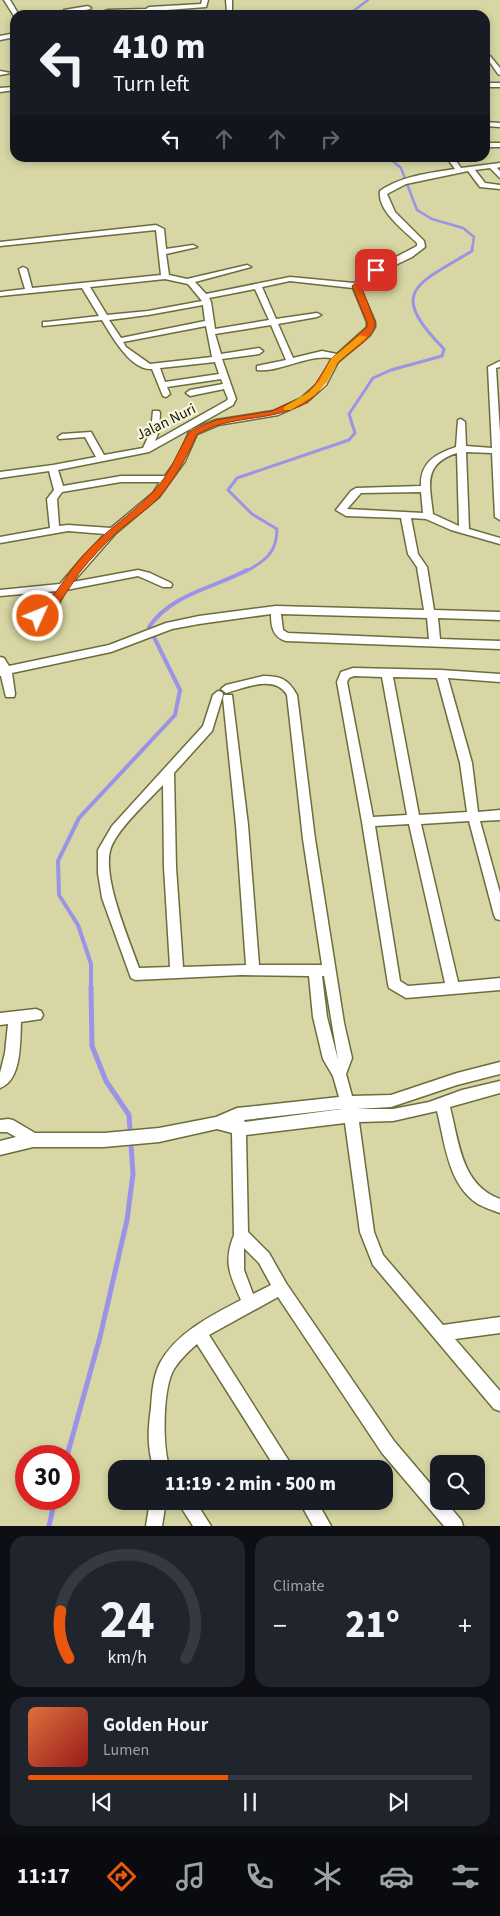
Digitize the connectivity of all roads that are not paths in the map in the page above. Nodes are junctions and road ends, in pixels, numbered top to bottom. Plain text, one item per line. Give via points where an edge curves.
1 (85, 0) edge
2 (205, 3) edge
3 (186, 7) junction
4 (88, 8) joint
5 (73, 10) edge
6 (164, 10) edge
7 (186, 10) edge
8 (490, 58) dead end
9 (8, 72) dead end
10 (0, 73) edge
11 (500, 73) edge
12 (0, 82) edge
13 (1, 90) edge
14 (454, 162) edge
15 (496, 165) edge
16 (471, 170) junction
17 (460, 172) junction
18 (500, 176) edge
19 (500, 187) edge
20 (0, 244) edge
21 (192, 247) dead end
22 (164, 252) junction
23 (247, 267) dead end
24 (23, 269) dead end
25 (165, 277) junction
26 (188, 281) junction
27 (84, 284) junction
28 (256, 285) junction
29 (356, 286) junction
30 (29, 290) junction
31 (0, 294) edge
32 (205, 299) junction
33 (317, 315) dead end
34 (104, 317) junction
35 (273, 322) junction
36 (46, 324) dead end
37 (210, 327) junction
38 (118, 340) junction
39 (258, 351) dead end
40 (336, 356) junction
41 (217, 358) junction
42 (291, 362) junction
43 (500, 364) edge
44 (155, 367) junction
45 (260, 368) dead end
46 (224, 376) junction
47 (162, 385) junction
48 (227, 386) junction
49 (190, 393) dead end
50 (166, 394) dead end
51 (156, 413) dead end
52 (461, 422) dead end
53 (202, 423) junction
54 (62, 437) dead end
55 (147, 449) junction
56 (461, 449) junction
57 (498, 451) edge
58 (101, 458) junction
59 (53, 468) junction
60 (0, 475) edge
61 (168, 480) junction
62 (426, 489) junction
63 (59, 490) junction
64 (406, 514) junction
65 (428, 516) junction
66 (500, 517) edge
67 (55, 530) junction
68 (464, 530) junction
69 (113, 531) junction
70 (0, 540) edge
71 (500, 541) edge
72 (167, 586) dead end
73 (63, 588) junction
74 (0, 594) edge
75 (276, 610) junction
76 (431, 613) junction
77 (38, 616) dead end
78 (500, 616) edge
79 (435, 642) junction
80 (500, 646) edge
81 (0, 660) edge
82 (3, 671) edge
83 (387, 674) junction
84 (441, 674) junction
85 (500, 678) edge
86 (10, 694) dead end
87 (224, 694) junction
88 (168, 773) junction
89 (500, 815) edge
90 (473, 816) junction
91 (414, 820) junction
92 (368, 822) junction
93 (500, 915) edge
94 (253, 970) junction
95 (322, 971) junction
96 (177, 972) junction
97 (500, 984) edge
98 (452, 989) junction
99 (36, 1015) dead end
100 (15, 1018) junction
101 (0, 1019) edge
102 (323, 1029) junction
103 (339, 1029) junction
104 (500, 1068) edge
105 (339, 1074) junction
106 (0, 1082) edge
107 (500, 1087) edge
108 (442, 1102) junction
109 (238, 1114) junction
110 (351, 1117) junction
111 (217, 1123) junction
112 (0, 1126) edge
113 (240, 1129) junction
114 (33, 1140) junction
115 (0, 1148) edge
116 (500, 1206) edge
117 (241, 1235) junction
118 (281, 1288) junction
119 (250, 1304) junction
120 (500, 1325) edge
121 (199, 1333) junction
122 (440, 1333) junction
123 (500, 1403) edge
124 (158, 1460) edge
125 (280, 1460) edge
126 (157, 1510) edge
127 (191, 1510) edge
128 (313, 1510) edge
129 (154, 1526) edge
130 (203, 1526) edge
131 (323, 1526) edge
132 (455, 1526) edge

1 - 4 street
2 - 3 street
3 - 6 street
3 - 7 street
4 - 5 street
8 - 11 street
9 - 10 street
12 - 13 street
14 - 17 street
15 - 16 street
15 - 18 street
16 - 17 street
16 - 19 street via 483,185
17 - 29 street via 411,180 386,188 383,198 421,247 376,270
20 - 22 street via 153,226 160,229
21 - 22 street
22 - 25 street
23 - 26 street
24 - 30 street
25 - 26 street
25 - 27 street
26 - 32 street
27 - 30 street
27 - 34 street
28 - 29 street via 290,279
28 - 32 street
28 - 35 street
29 - 40 street via 371,327 362,338
30 - 31 street
32 - 34 street via 148,313
32 - 37 street, Jalan Nuri
33 - 35 street
34 - 36 street
34 - 38 street
35 - 37 street
35 - 42 street
37 - 38 street
37 - 41 street, Jalan Nuri
38 - 44 street via 126,353 148,367
39 - 41 street
40 - 42 street via 322,354
40 - 53 street via 318,388 291,407 275,413
41 - 44 street
41 - 46 street, Jalan Nuri
42 - 45 street
43 - 57 street via 492,367
44 - 47 street
46 - 47 street
46 - 48 street, Jalan Nuri
47 - 50 street
48 - 49 street
48 - 53 street, Jalan Nuri via 232,399 230,403
51 - 55 street via 155,431
52 - 56 street
53 - 55 street, Jalan Nuri
53 - 61 street via 193,432
54 - 58 street via 88,434
55 - 58 street, Jalan Nuri
56 - 57 street
56 - 62 street via 431,461 426,470
56 - 68 street
57 - 66 street
58 - 59 street, Jalan Nuri
59 - 60 street, Jalan Nuri
59 - 63 street
61 - 63 street via 121,479
61 - 69 street via 151,500
62 - 64 street via 359,490 341,510 346,513
62 - 65 street
63 - 67 street via 52,499
64 - 65 street
64 - 76 street via 413,554 421,562
65 - 68 street
67 - 69 street
67 - 70 street
68 - 71 street
69 - 73 street
72 - 73 street via 138,573
73 - 74 street
73 - 77 street via 53,605
75 - 76 street
75 - 79 street via 277,629 286,637
75 - 82 street via 170,626 111,648
76 - 78 street
76 - 79 street
79 - 80 street
81 - 82 street
82 - 86 street
83 - 84 street
83 - 91 street
83 - 92 street via 353,672 342,678
84 - 85 street
84 - 90 street via 466,763
87 - 88 street via 208,728
87 - 94 street via 242,825
87 - 95 street via 268,680 283,683 290,690
88 - 96 street
88 - 96 street via 116,829 104,850 104,873 108,898 135,974
89 - 90 street
90 - 91 street
90 - 93 street
91 - 92 street
91 - 98 street
92 - 98 street via 394,984 406,992
94 - 95 street
94 - 96 street
95 - 102 street
95 - 103 street
97 - 98 street
99 - 100 street
100 - 101 street
100 - 106 street via 9,1069
102 - 103 street
102 - 105 street via 330,1059
103 - 105 street via 345,1058
104 - 110 street via 457,1079
105 - 110 street
107 - 108 street
108 - 110 street via 393,1115
108 - 116 street via 463,1180 482,1200
109 - 110 street
109 - 111 street
109 - 113 street
110 - 113 street
110 - 122 street via 367,1232 378,1260
111 - 113 street
111 - 114 street via 159,1135 104,1140
112 - 114 street via 8,1125
113 - 117 street
114 - 115 street
117 - 118 street via 264,1258
117 - 119 street via 234,1248 233,1262
118 - 119 street
118 - 132 street via 388,1447
119 - 121 street
120 - 122 street
121 - 124 street via 175,1355 162,1380 155,1441
121 - 125 street
122 - 123 street
126 - 129 street
127 - 130 street
128 - 131 street

